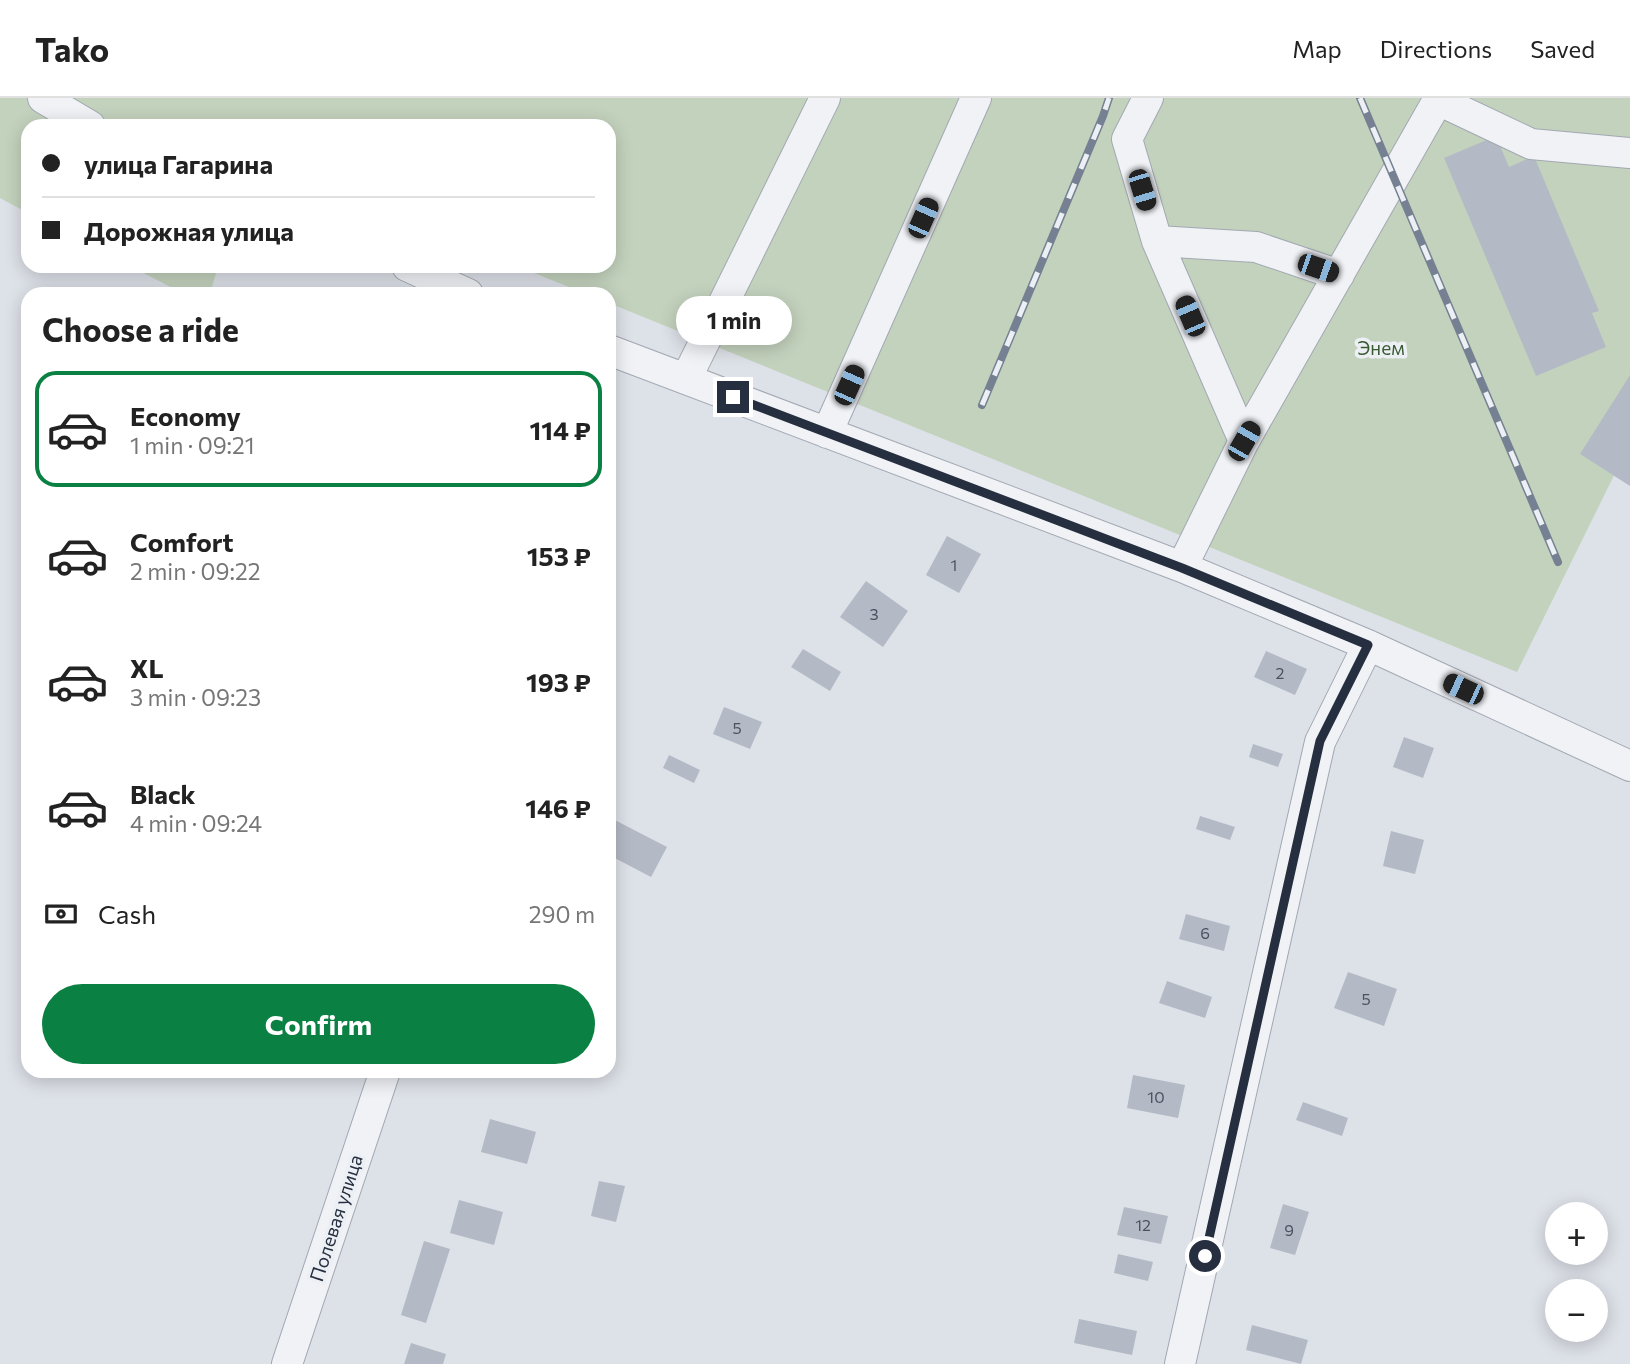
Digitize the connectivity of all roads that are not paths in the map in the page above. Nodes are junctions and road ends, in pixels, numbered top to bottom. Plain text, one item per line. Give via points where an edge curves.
1 (43, 98) edge
2 (825, 98) edge
3 (976, 98) edge
4 (1147, 98) edge
5 (1438, 99) edge
6 (78, 119) edge
7 (1630, 153) edge
8 (1157, 241) junction
9 (422, 273) edge
10 (1339, 275) junction
11 (453, 287) edge
12 (616, 353) edge
13 (686, 379) junction
14 (827, 433) junction
15 (1244, 441) junction
16 (1182, 568) junction
17 (1368, 645) junction
18 (1630, 766) edge
19 (383, 1078) edge
20 (287, 1364) edge
21 (1180, 1364) edge

1 - 6 street
2 - 13 street
3 - 14 street
4 - 8 street via 1127,139
5 - 7 street via 1531,144
5 - 10 street
8 - 10 street via 1256,247
8 - 15 street
9 - 11 street
10 - 15 street
12 - 13 street
13 - 14 street
14 - 16 street
15 - 16 street
16 - 17 street
17 - 18 street
17 - 21 street via 1320,741
19 - 20 street, Полевая улица

